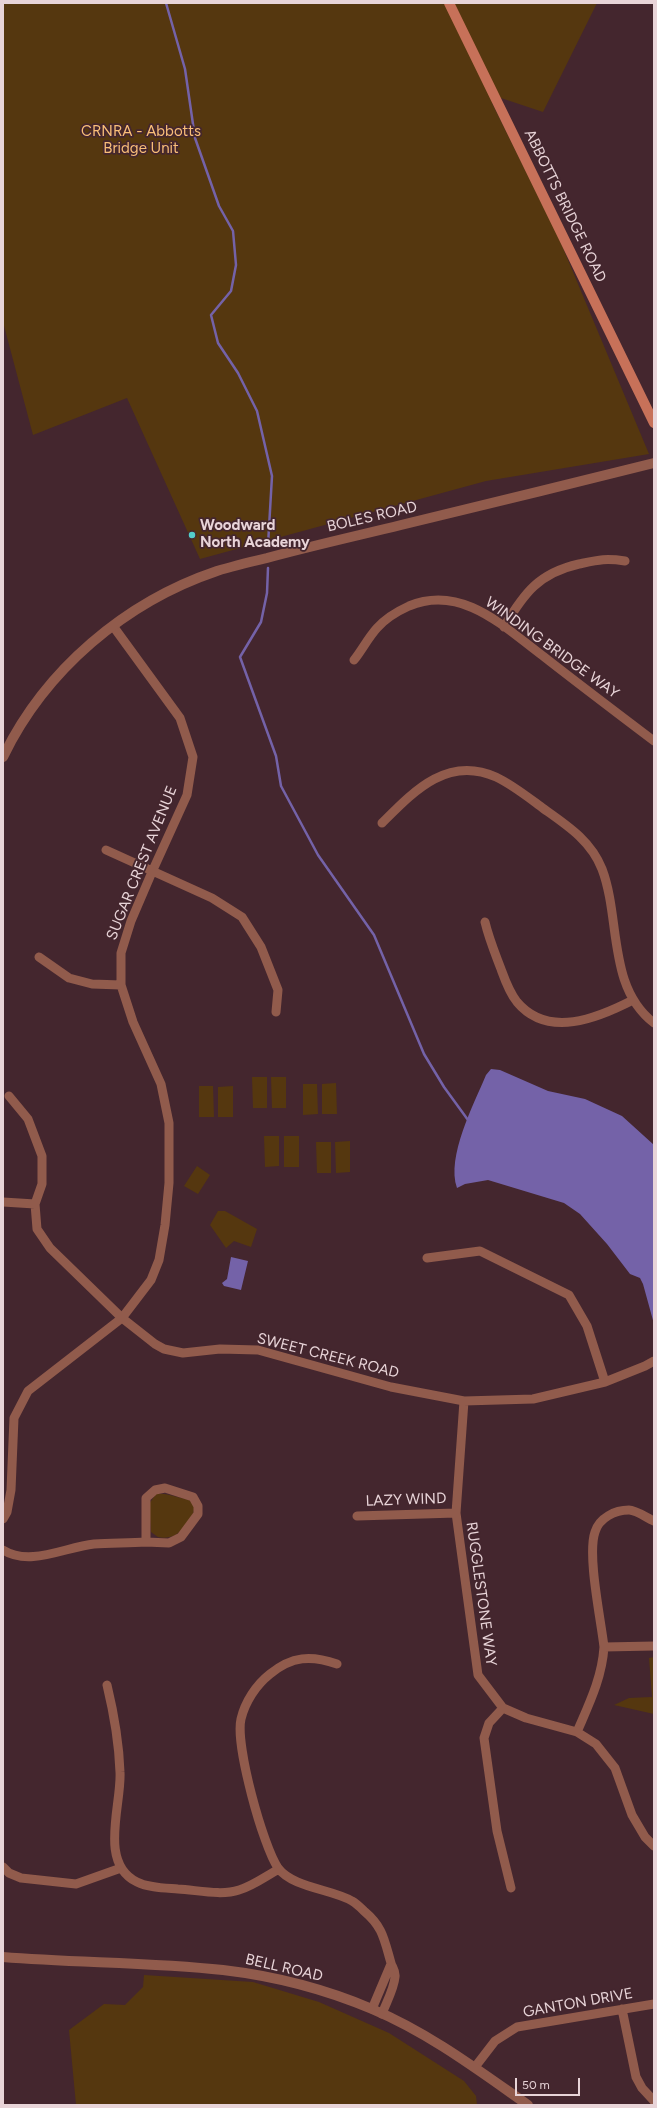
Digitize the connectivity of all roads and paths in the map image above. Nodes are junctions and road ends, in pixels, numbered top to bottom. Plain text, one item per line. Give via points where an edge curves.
1 (449, 3) edge
2 (654, 423) edge
3 (654, 463) edge
4 (625, 561) dead end
5 (113, 626) junction
6 (504, 627) junction
7 (354, 660) dead end
8 (654, 741) edge
9 (3, 757) edge
10 (382, 824) dead end
11 (106, 850) dead end
12 (152, 872) junction
13 (485, 922) dead end
14 (39, 956) dead end
15 (121, 985) junction
16 (632, 1000) junction
17 (276, 1012) dead end
18 (654, 1023) edge
19 (9, 1096) dead end
20 (3, 1202) edge
21 (35, 1204) junction
22 (427, 1258) dead end
23 (122, 1318) junction
24 (654, 1360) edge
25 (604, 1382) junction
26 (464, 1401) junction
27 (456, 1513) junction
28 (357, 1516) dead end
29 (3, 1519) edge
30 (654, 1521) edge
31 (146, 1542) junction
32 (3, 1550) edge
33 (654, 1646) edge
34 (604, 1647) junction
35 (337, 1664) dead end
36 (107, 1685) dead end
37 (503, 1708) junction
38 (577, 1732) junction
39 (654, 1846) edge
40 (3, 1867) edge
41 (120, 1868) junction
42 (279, 1869) junction
43 (511, 1888) dead end
44 (3, 1957) edge
45 (391, 1964) junction
46 (654, 2004) edge
47 (372, 2009) junction
48 (622, 2009) junction
49 (382, 2014) junction
50 (476, 2067) junction
51 (654, 2101) edge
52 (528, 2105) edge

1 - 2 main road, ABBOTTS BRIDGE ROAD
3 - 5 street, BOLES ROAD via 217,571 175,588
4 - 6 street via 605,558 560,569 541,579 517,605
5 - 9 street, BOLES ROAD via 80,652 54,680 30,710
5 - 12 street, SUGAR CREST AVENUE via 180,718 193,757 187,795
6 - 7 street, WINDING BRIDGE WAY via 475,608 456,600 419,602 398,611 377,628
6 - 8 street, WINDING BRIDGE WAY
10 - 16 street via 413,792 433,778 456,772 477,772 496,777 569,827 591,849 601,868 608,890 624,983
11 - 12 street
12 - 15 street, SUGAR CREST AVENUE via 131,921 121,953
12 - 17 street via 212,898 242,917 261,947 278,990
13 - 16 street via 509,989 517,1002 530,1014 546,1021 566,1023 587,1020
14 - 15 street via 69,978 92,984
15 - 23 street, SUGAR CREST AVENUE via 133,1022 161,1084 169,1123 170,1145 159,1260 151,1280
16 - 18 street
19 - 21 street, SWEET CREEK ROAD via 28,1118 42,1156 42,1184
20 - 21 street
21 - 23 street, SWEET CREEK ROAD via 37,1229 50,1248
22 - 25 street via 480,1251 569,1295 587,1326
23 - 26 street, SWEET CREEK ROAD via 164,1349 183,1353 220,1349 258,1350 391,1387
23 - 29 street, SUGAR CREST AVENUE via 28,1391 14,1418 11,1490
24 - 25 street, SWEET CREEK ROAD
25 - 26 street, SWEET CREEK ROAD via 533,1399
26 - 27 street, RUGGLESTONE WAY
27 - 28 street, LAZY WIND
27 - 37 street, RUGGLESTONE WAY via 478,1675
30 - 34 street via 630,1510 611,1513 595,1531 592,1548
31 - 31 street via 169,1543 181,1537 198,1514 198,1506 193,1497 165,1488 155,1490 146,1498
31 - 32 street via 92,1544 30,1557 16,1556
33 - 34 street
34 - 38 street via 597,1687
35 - 42 street via 320,1658 300,1658 278,1667 261,1681 250,1696 240,1720 249,1783 266,1844
36 - 41 street via 116,1728 120,1774 114,1824
37 - 38 street, RUGGLESTONE WAY via 526,1718
37 - 43 street via 490,1723 484,1738 497,1831
38 - 39 street, RUGGLESTONE WAY via 596,1744 615,1768 632,1815 644,1837
40 - 41 street via 21,1878 76,1884
41 - 42 street via 136,1882 151,1886 216,1892 238,1891
42 - 45 street via 299,1883 352,1901 376,1921 385,1939
44 - 47 street, BELL ROAD via 225,1970 288,1982
45 - 47 street
45 - 49 street via 395,1977
46 - 48 street, GANTON DRIVE
47 - 49 street, BELL ROAD
48 - 50 street, GANTON DRIVE via 517,2027 495,2041
48 - 51 street via 636,2077
49 - 50 street, BELL ROAD via 432,2039
50 - 52 street, BELL ROAD

